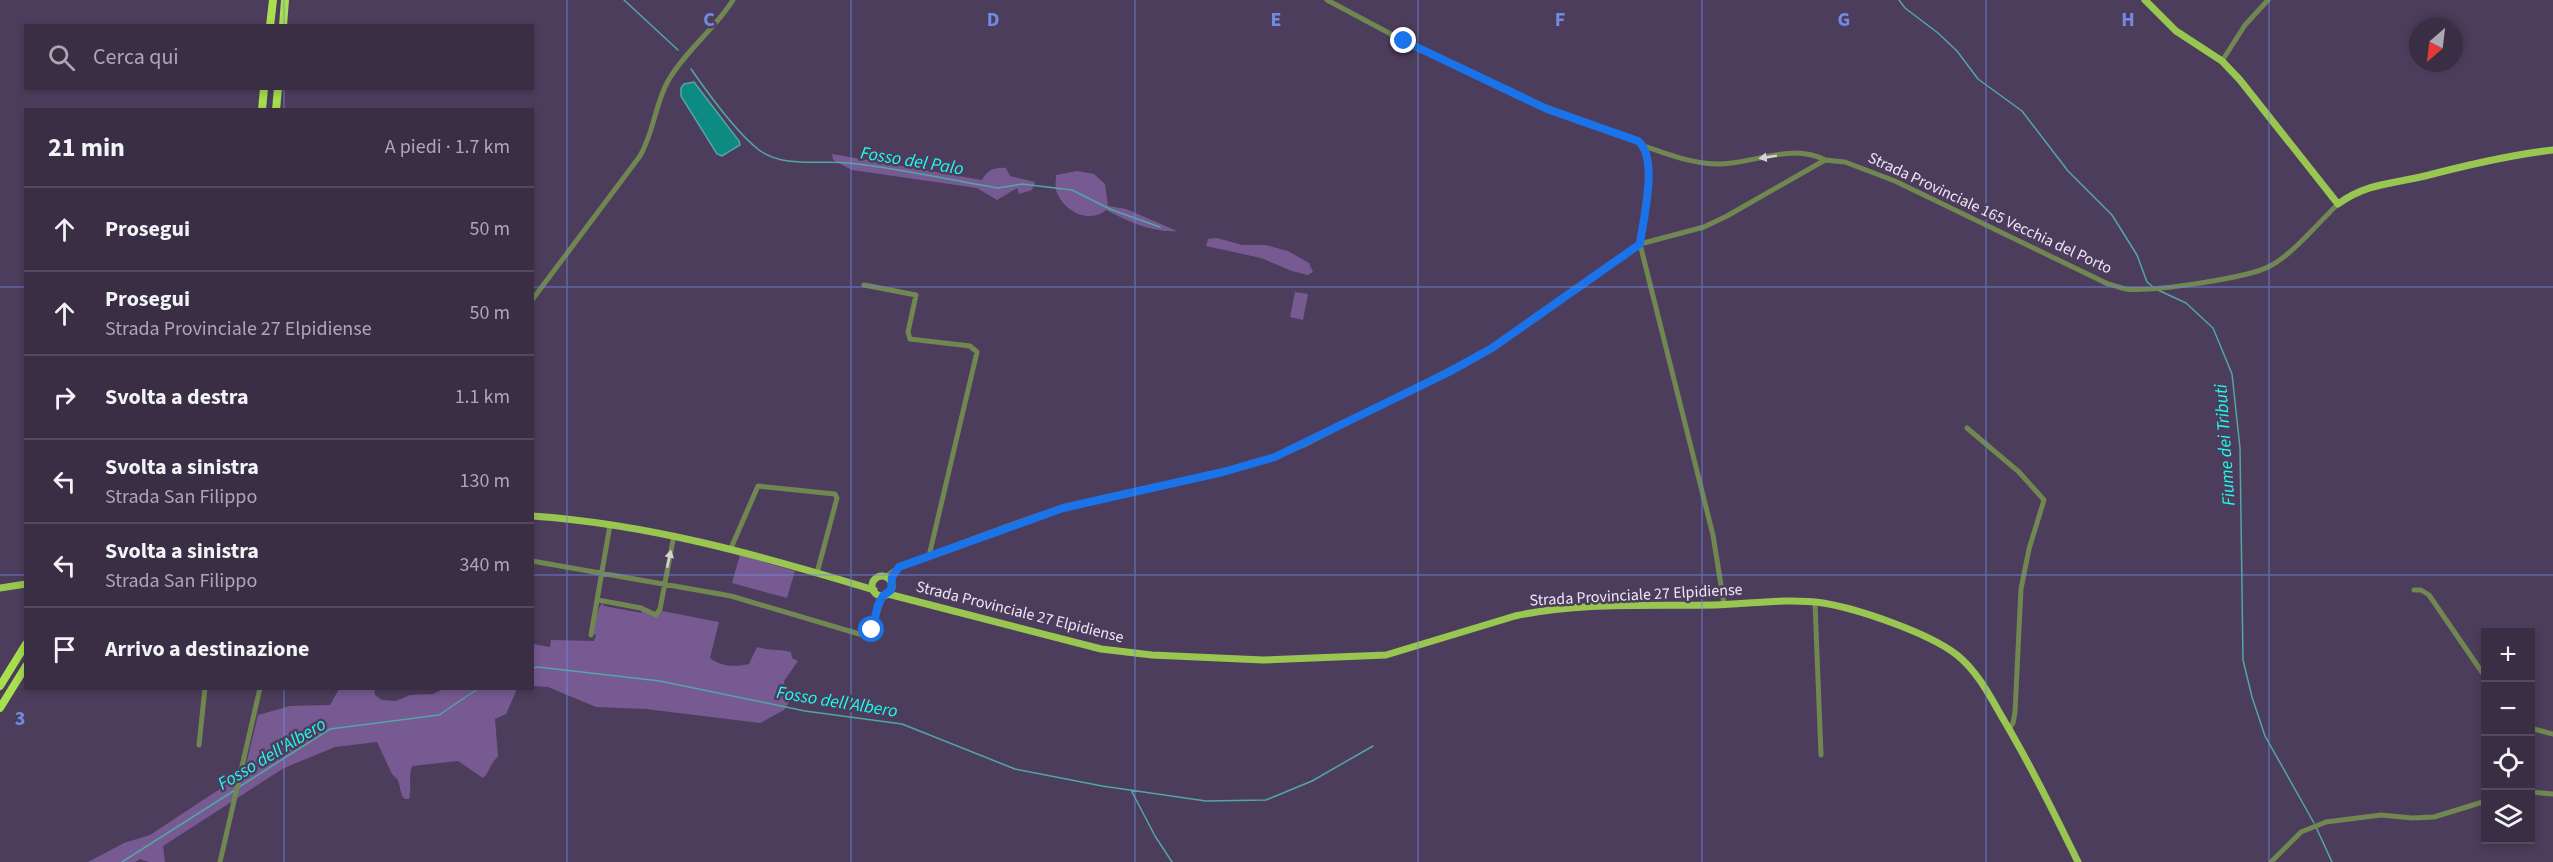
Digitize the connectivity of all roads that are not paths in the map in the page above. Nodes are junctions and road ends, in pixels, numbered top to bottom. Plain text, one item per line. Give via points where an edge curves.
1 (273, 0) edge
2 (285, 0) edge
3 (733, 0) edge
4 (1327, 0) edge
5 (2145, 0) edge
6 (2268, 0) edge
7 (270, 24) edge
8 (283, 24) edge
9 (2222, 61) junction
10 (264, 90) edge
11 (278, 90) edge
12 (262, 108) edge
13 (276, 108) edge
14 (1644, 146) junction
15 (2553, 150) edge
16 (1825, 160) junction
17 (2338, 204) junction
18 (1640, 244) junction
19 (864, 285) dead end
20 (534, 297) edge
21 (1967, 428) dead end
22 (534, 516) edge
23 (610, 525) junction
24 (674, 535) junction
25 (731, 548) junction
26 (929, 556) junction
27 (534, 561) edge
28 (603, 573) junction
29 (818, 573) junction
30 (852, 583) junction
31 (24, 584) edge
32 (664, 584) junction
33 (0, 588) edge
34 (884, 589) junction
35 (2414, 590) dead end
36 (597, 600) junction
37 (1815, 603) junction
38 (1724, 604) junction
39 (591, 635) dead end
40 (24, 647) edge
41 (24, 669) edge
42 (2481, 671) edge
43 (0, 686) edge
44 (205, 690) edge
45 (260, 690) edge
46 (0, 708) edge
47 (2009, 729) junction
48 (2535, 730) edge
49 (2553, 735) edge
50 (199, 745) dead end
51 (1821, 755) dead end
52 (2535, 792) edge
53 (2553, 794) edge
54 (2481, 803) edge
55 (220, 862) edge
56 (2078, 862) edge
57 (2271, 862) edge

1 - 7 highway
2 - 8 highway
3 - 20 street via 669,79 640,156
4 - 14 street, Strada Provinciale 165 Vecchia del Porto via 1519,97
5 - 9 main road via 2176,31
6 - 9 street via 2245,25
9 - 17 main road
10 - 12 highway
11 - 13 highway
16 -> 14 street, Strada Provinciale 165 Vecchia del Porto via 1801,153 1715,164 1682,159
14 - 18 street via 1649,175
15 - 17 main road, Strada Provinciale 165 Vecchia del Porto via 2375,184
16 - 17 street, Strada Provinciale 165 Vecchia del Porto via 1845,162 1895,181 2125,289 2242,276 2270,267
16 - 18 street via 1704,227
18 - 26 street via 1492,348 1304,445 1240,468 1063,508
18 - 38 street via 1713,535
19 - 26 street via 916,295 908,332 912,340 970,346 977,352
21 - 47 street via 2019,472 2044,500 2025,568 2013,723
22 - 23 main road, Strada Provinciale 27 Elpidiense
23 - 24 main road, Strada Provinciale 27 Elpidiense
23 - 28 street
24 - 25 main road, Strada Provinciale 27 Elpidiense
32 -> 24 street
25 - 29 main road, Strada Provinciale 27 Elpidiense
25 - 29 street via 758,486 835,494
26 - 34 street via 899,567
27 - 28 street
28 - 32 street
28 - 36 street
29 - 30 main road, Strada Provinciale 27 Elpidiense
30 - 34 main road, Strada Provinciale 27 Elpidiense
30 - 34 main road, Strada Provinciale 27 Elpidiense via 875,580
31 - 33 main road
32 - 34 street via 731,596 866,636 872,630
32 - 36 street via 656,615 641,608
34 - 38 main road, Strada Provinciale 27 Elpidiense via 899,597 1110,651 1263,660 1386,655 1536,612
35 - 42 street via 2429,596
36 - 39 street
37 - 38 main road, Strada Provinciale 27 Elpidiense
37 - 47 main road, Strada Provinciale 27 Elpidiense via 1855,611 1941,644 1973,671
37 - 51 street
40 - 43 highway
41 - 46 highway
44 - 50 street
45 - 55 street
47 - 56 main road, Strada Provinciale 27 Elpidiense
48 - 49 street
52 - 53 street
54 - 57 street via 2434,817 2381,815 2320,824 2296,837

